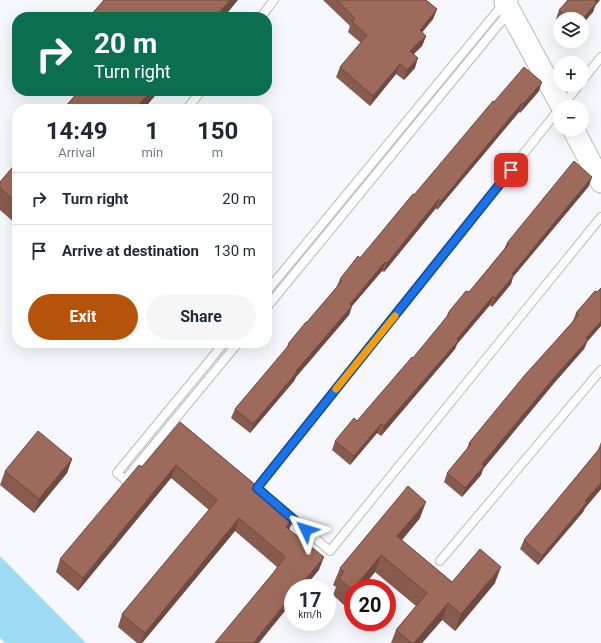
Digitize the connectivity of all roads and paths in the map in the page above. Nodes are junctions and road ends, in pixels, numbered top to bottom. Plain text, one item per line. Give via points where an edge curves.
1 (274, 0) edge
2 (508, 3) edge
3 (265, 12) edge
4 (601, 57) edge
5 (589, 72) edge
6 (573, 92) edge
7 (197, 96) edge
8 (557, 100) edge
9 (567, 100) edge
10 (191, 104) edge
11 (553, 117) edge
12 (577, 136) edge
13 (601, 182) edge
14 (601, 217) edge
15 (272, 285) edge
16 (272, 301) edge
17 (220, 348) edge
18 (234, 348) edge
19 (601, 370) edge
20 (269, 499) edge
21 (281, 509) edge
22 (440, 561) dead end

1 - 3 lane
2 - 8 street
2 - 15 lane
2 - 16 lane
4 - 5 lane
6 - 9 lane
7 - 10 lane
11 - 20 lane via 257,488
12 - 13 street
14 - 21 lane via 330,550
17 - 18 lane via 117,474 125,480
19 - 22 lane

